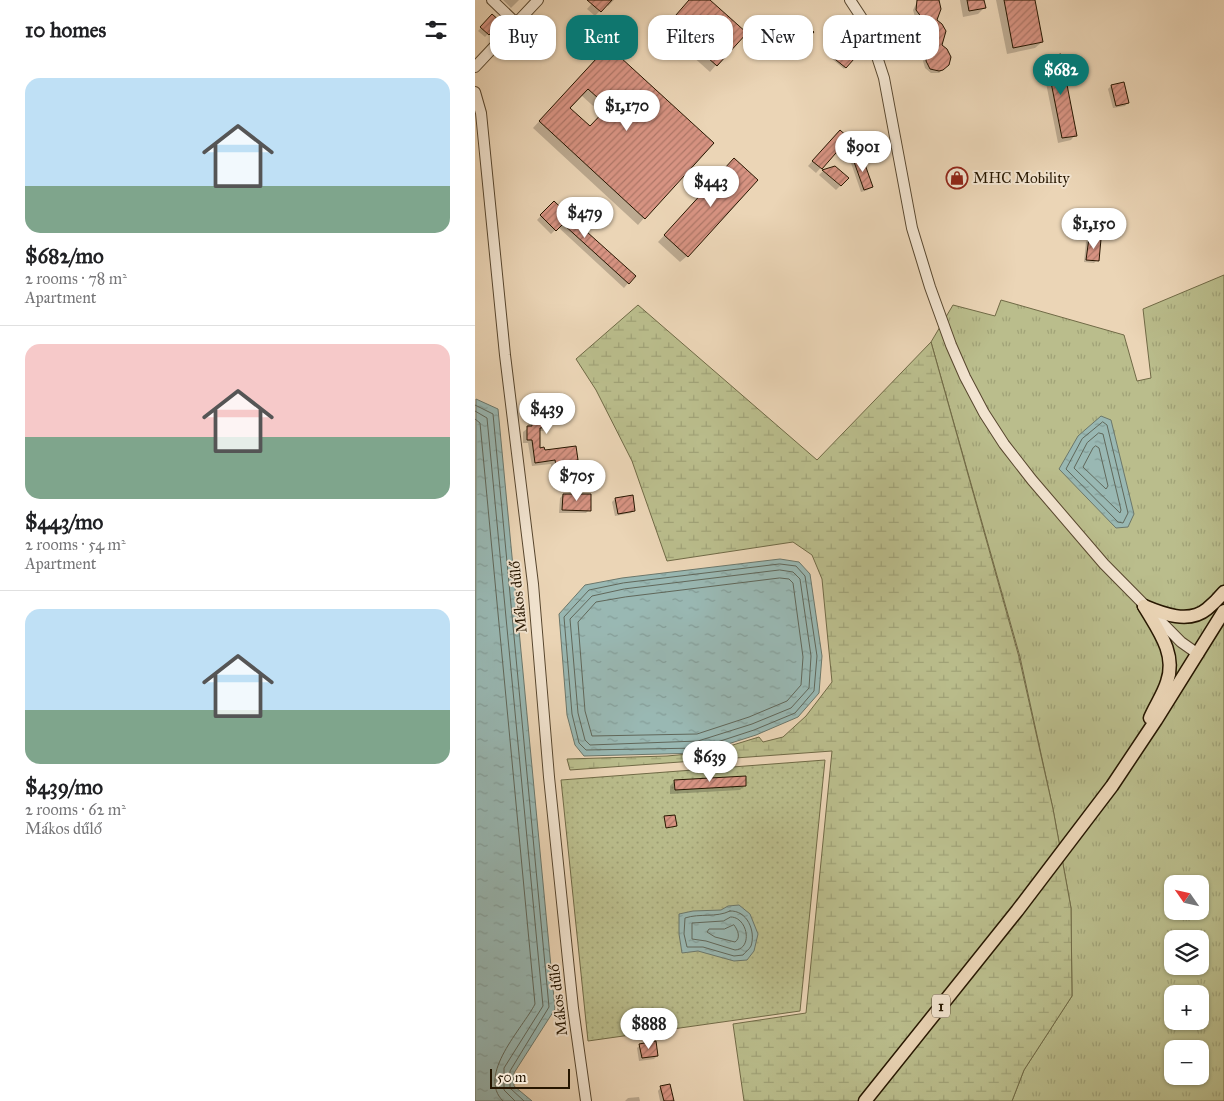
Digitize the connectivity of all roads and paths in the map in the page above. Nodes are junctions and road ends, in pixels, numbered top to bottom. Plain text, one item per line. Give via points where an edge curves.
1 (492, 0) edge
2 (538, 0) edge
3 (850, 0) edge
4 (508, 15) edge
5 (524, 15) edge
6 (490, 51) edge
7 (475, 67) edge
8 (475, 92) edge
9 (1224, 592) edge
10 (1144, 606) junction
11 (1224, 611) edge
12 (1198, 654) junction
13 (1123, 769) junction
14 (586, 1101) edge
15 (865, 1101) edge

1 - 4 street
2 - 5 street
3 - 10 street via 867,26 884,78 912,228 930,287 965,377 984,413 1032,480
6 - 7 street
8 - 14 street, Mákos dűlő via 481,113 505,355 533,584 549,777
9 - 10 main road via 1206,610 1183,617 1164,615
10 - 12 street
10 - 13 main road via 1167,647 1170,667 1167,682
11 - 12 main road, 1
12 - 13 main road, 1
13 - 15 main road, 1 via 1017,910

